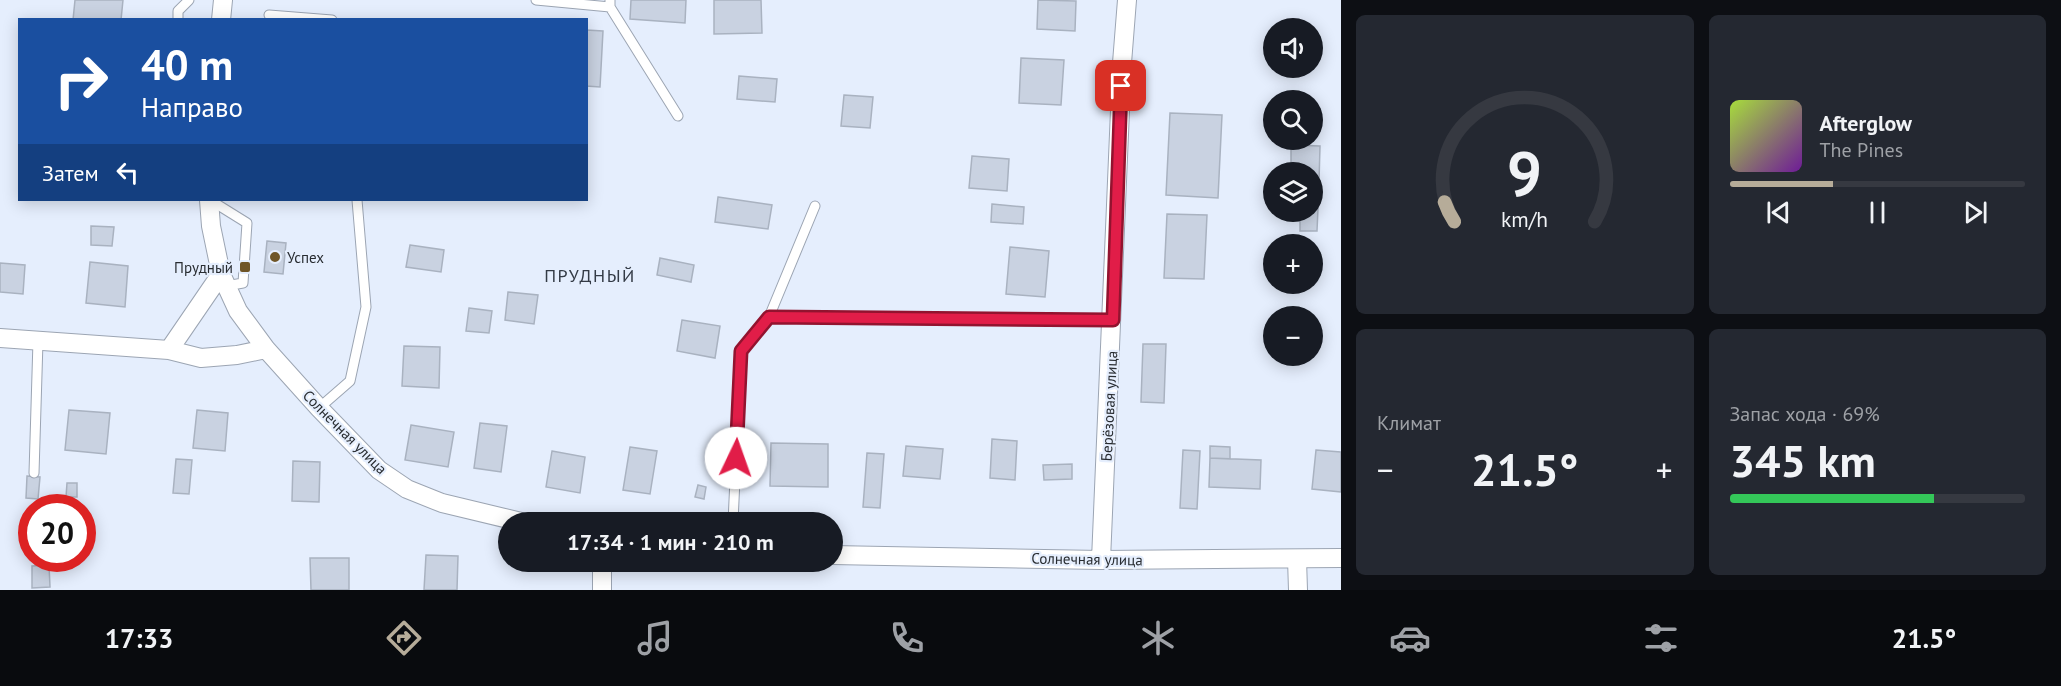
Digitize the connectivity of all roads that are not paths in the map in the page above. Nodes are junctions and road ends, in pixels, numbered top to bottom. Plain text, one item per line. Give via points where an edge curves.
1 (189, 0) edge
2 (223, 0) edge
3 (536, 0) edge
4 (1127, 0) edge
5 (610, 4) edge
6 (269, 15) dead end
7 (178, 18) edge
8 (221, 18) edge
9 (307, 18) edge
10 (678, 116) dead end
11 (210, 201) edge
12 (212, 201) edge
13 (357, 201) edge
14 (815, 206) dead end
15 (223, 280) junction
16 (769, 317) junction
17 (1113, 320) junction
18 (0, 339) edge
19 (38, 341) junction
20 (266, 349) junction
21 (169, 350) junction
22 (319, 408) junction
23 (34, 473) dead end
24 (734, 512) edge
25 (498, 516) edge
26 (843, 555) edge
27 (1341, 558) edge
28 (1297, 559) junction
29 (1101, 560) junction
30 (602, 572) edge
31 (602, 590) edge
32 (1298, 590) edge

1 - 7 lane via 178,11
2 - 8 street
3 - 5 lane
4 - 17 street, Берёзовая улица
5 - 10 lane
6 - 9 lane
11 - 15 street, Солнечная улица via 211,226
12 - 15 lane via 247,223 243,283
13 - 22 lane via 366,307 350,381
14 - 16 lane
15 - 20 street, Солнечная улица via 238,311
15 - 21 street
16 - 17 lane
16 - 24 lane via 741,351
17 - 29 street, Берёзовая улица
18 - 19 street
19 - 21 street
19 - 23 lane
20 - 21 street via 201,358
20 - 22 street, Солнечная улица
22 - 25 street, Солнечная улица via 379,470 406,489 442,503
26 - 29 street, Солнечная улица
27 - 28 street, Солнечная улица
28 - 29 street, Солнечная улица
28 - 32 street
30 - 31 street

